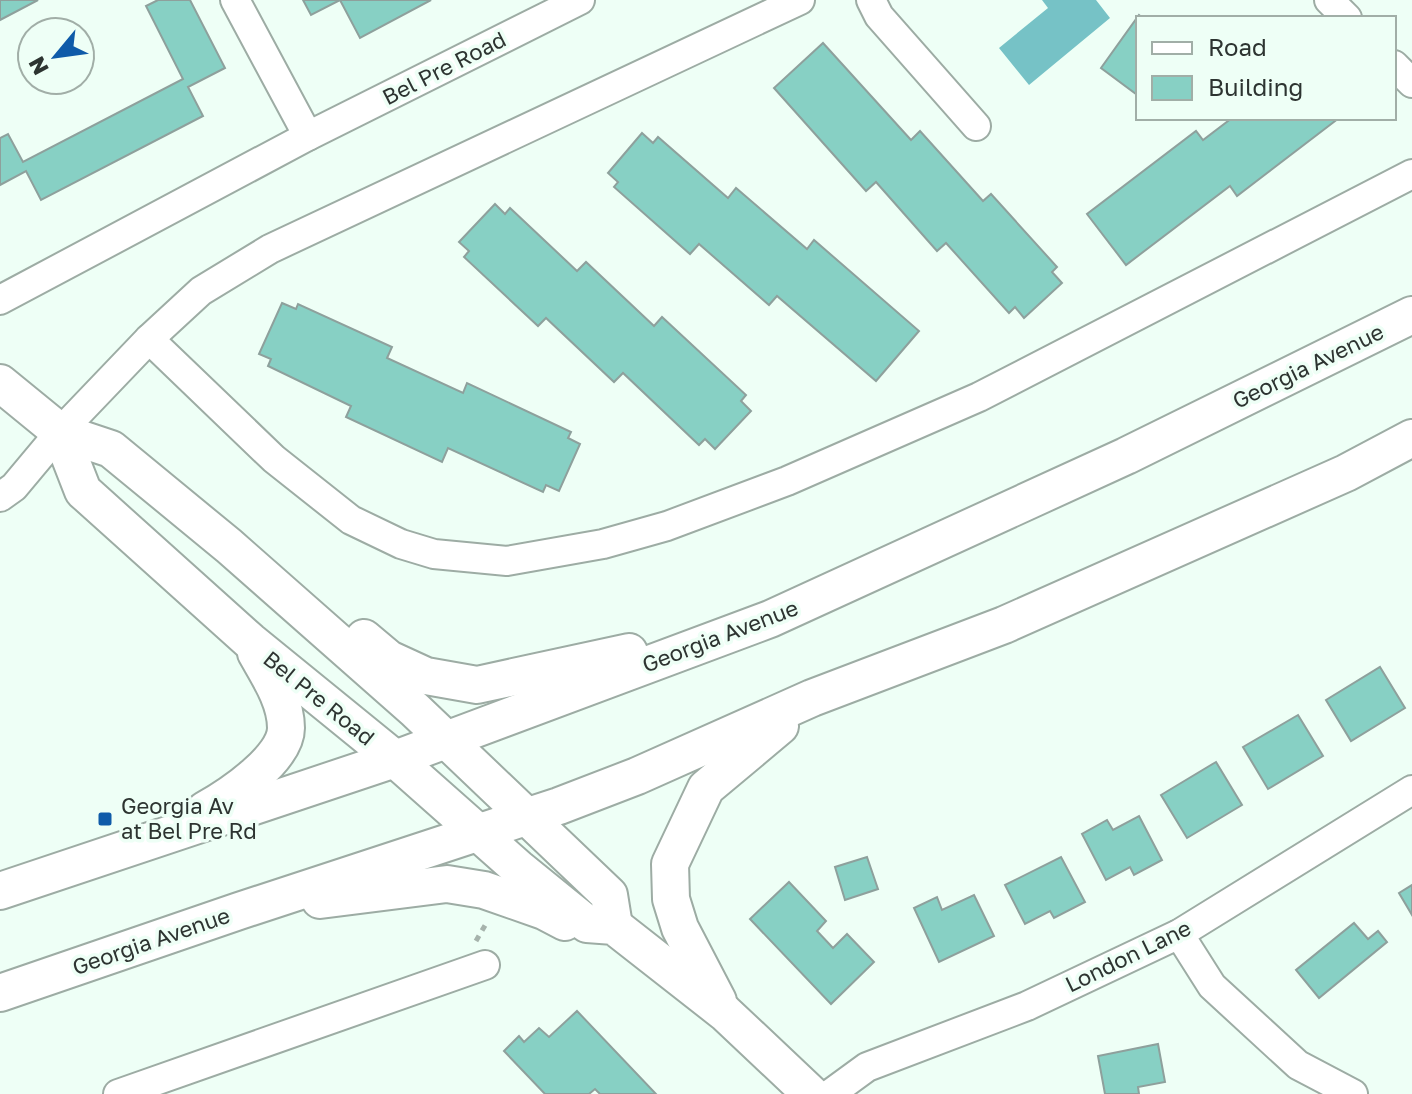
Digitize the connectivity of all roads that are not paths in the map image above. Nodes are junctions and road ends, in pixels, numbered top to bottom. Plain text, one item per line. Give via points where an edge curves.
1 (235, 0) edge
2 (580, 0) edge
3 (800, 0) edge
4 (871, 0) edge
5 (1329, 0) edge
6 (1345, 16) edge
7 (1396, 67) edge
8 (1412, 83) edge
9 (976, 126) dead end
10 (308, 136) junction
11 (1412, 174) edge
12 (0, 300) edge
13 (1412, 315) edge
14 (149, 339) junction
15 (0, 383) edge
16 (60, 432) junction
17 (1412, 438) edge
18 (0, 497) edge
19 (229, 546) junction
20 (755, 624) junction
21 (250, 641) junction
22 (812, 698) junction
23 (446, 740) junction
24 (395, 759) junction
25 (1412, 790) edge
26 (526, 817) junction
27 (478, 831) junction
28 (145, 842) junction
29 (0, 891) edge
30 (239, 911) junction
31 (614, 926) junction
32 (1179, 934) junction
33 (485, 965) dead end
34 (682, 981) junction
35 (0, 993) edge
36 (725, 1013) junction
37 (118, 1094) edge
38 (811, 1094) edge
39 (830, 1094) edge
40 (1353, 1094) edge

1 - 10 street
2 - 10 street, Bel Pre Road
3 - 14 street via 270,249 201,291
4 - 9 street via 879,16
5 - 6 street
7 - 8 street
10 - 12 street, Bel Pre Road
11 - 14 street via 979,397 787,481 667,526 507,561 434,554 351,520 274,459
13 - 20 main road, Georgia Avenue via 1126,456
14 - 16 street
15 - 16 main road, Bel Pre Road
16 - 18 street
16 - 19 main road, Bel Pre Road via 111,449
16 - 21 main road, Bel Pre Road via 83,491
17 - 22 main road, Georgia Avenue via 1346,473 1019,619
19 - 20 main road via 325,604 389,659 426,676 477,685
19 - 23 main road, Bel Pre Road
20 - 23 main road, Georgia Avenue
21 - 24 main road, Bel Pre Road
21 - 28 main road via 282,703 286,731 275,757 226,798
22 - 26 main road, Georgia Avenue via 637,776
22 - 36 main road via 706,788 671,861 671,899 680,928
23 - 24 main road, Georgia Avenue
23 - 26 main road, Bel Pre Road
24 - 27 main road, Bel Pre Road
24 - 28 main road, Georgia Avenue
25 - 32 street, London Lane
26 - 27 main road, Georgia Avenue
26 - 31 main road, Bel Pre Road via 609,895
27 - 30 main road, Georgia Avenue
27 - 31 main road, Bel Pre Road via 587,924
28 - 29 main road, Georgia Avenue
30 - 34 main road via 447,884 544,911
30 - 35 main road, Georgia Avenue
31 - 34 main road, Bel Pre Road
32 - 39 street, London Lane via 1027,1006 867,1067
32 - 40 street via 1212,986 1298,1065
33 - 37 street
34 - 36 main road, Bel Pre Road
36 - 38 main road, Bel Pre Road

